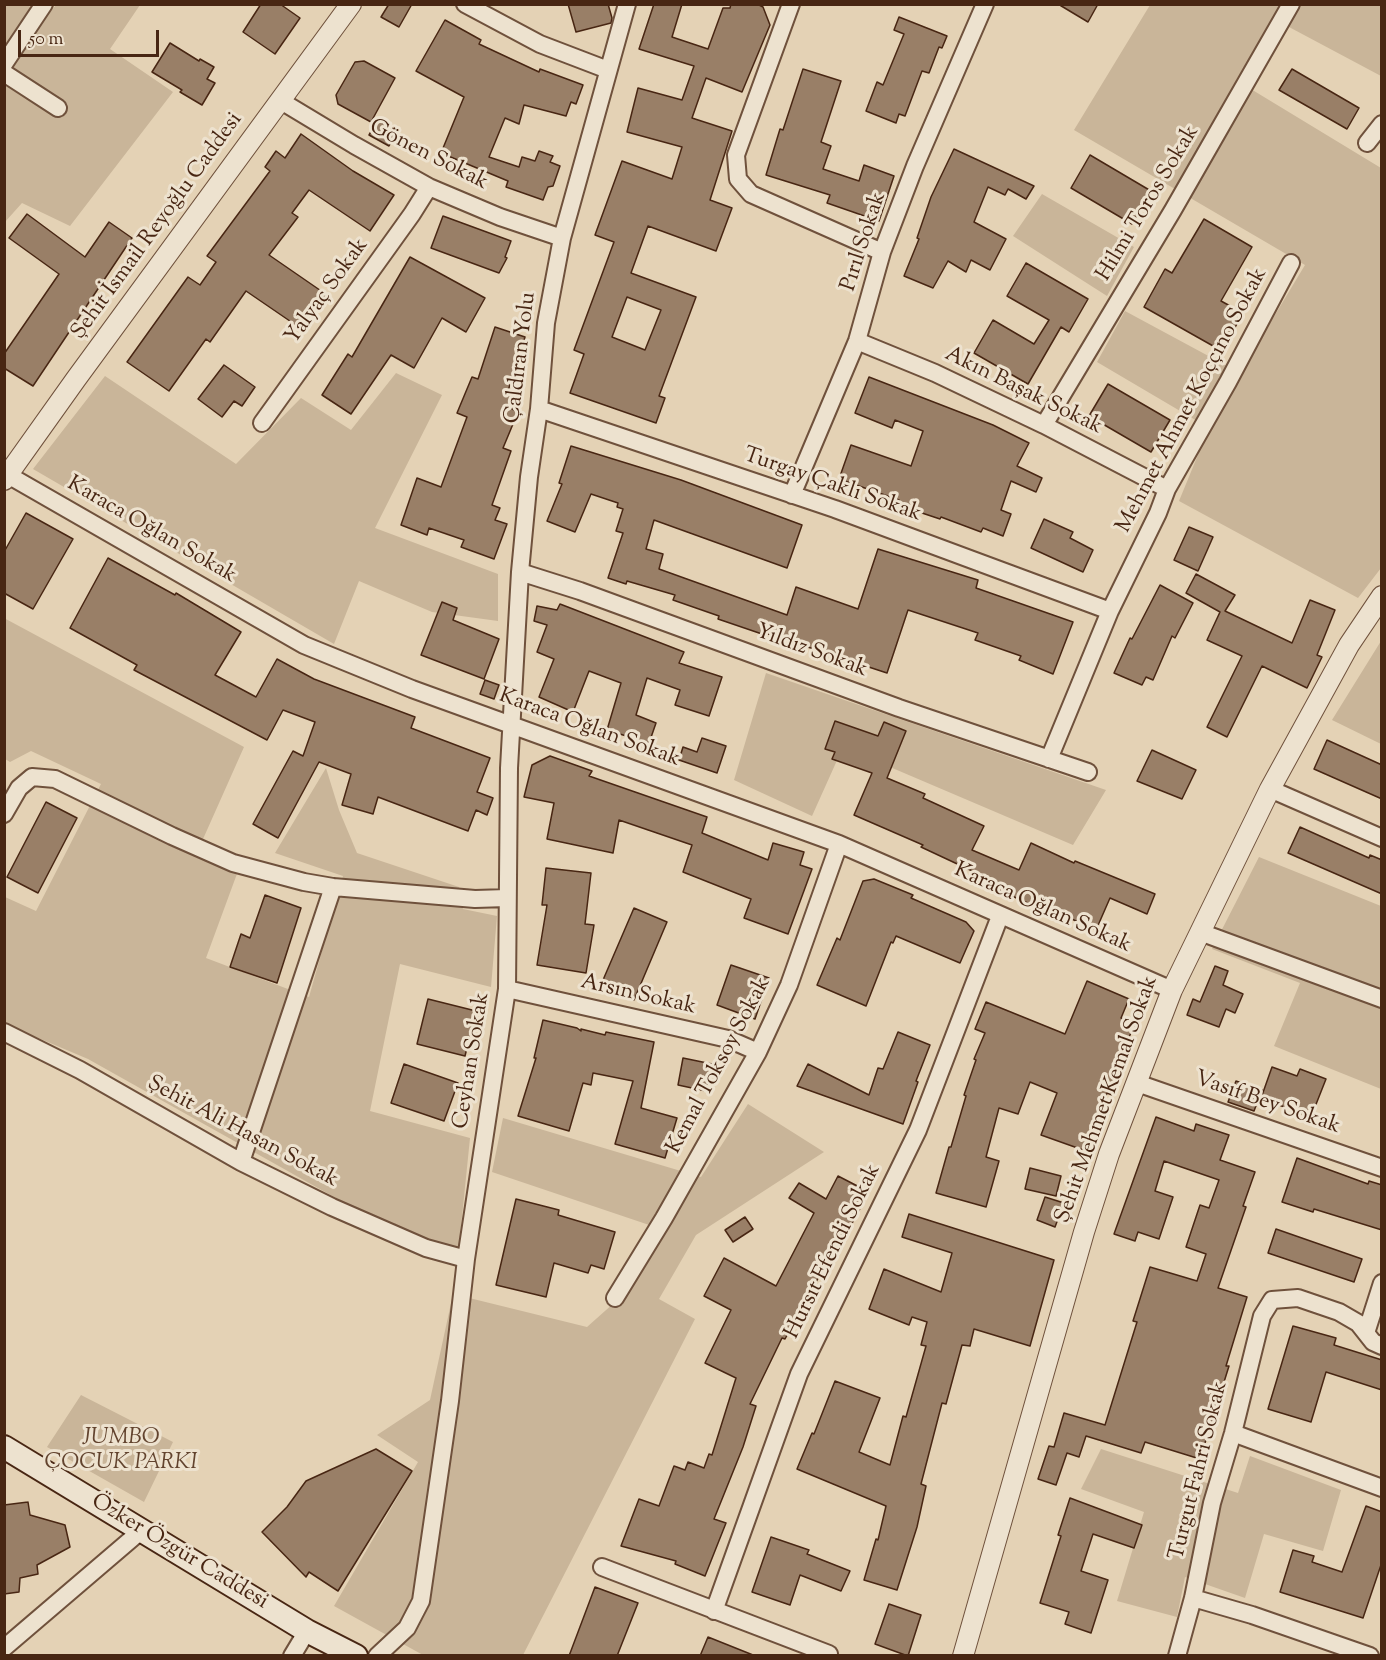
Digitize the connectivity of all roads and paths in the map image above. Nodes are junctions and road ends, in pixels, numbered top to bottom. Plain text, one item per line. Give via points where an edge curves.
1 (44, 4) edge
2 (351, 4) edge
3 (465, 4) edge
4 (627, 4) edge
5 (791, 4) edge
6 (985, 4) edge
7 (1291, 4) edge
8 (4, 64) edge
9 (608, 70) junction
10 (4, 73) edge
11 (281, 100) junction
12 (58, 108) dead end
13 (1382, 124) edge
14 (1367, 143) dead end
15 (429, 187) junction
16 (562, 238) junction
17 (882, 252) junction
18 (1291, 262) dead end
19 (857, 342) junction
20 (539, 409) junction
21 (262, 423) dead end
22 (1044, 425) junction
23 (6, 478) edge
24 (1167, 489) junction
25 (792, 495) junction
26 (520, 572) junction
27 (1382, 596) edge
28 (1110, 611) junction
29 (513, 725) junction
30 (1049, 759) junction
31 (1088, 772) dead end
32 (1270, 789) junction
33 (4, 814) edge
34 (1382, 838) edge
35 (839, 844) junction
36 (333, 887) junction
37 (507, 898) junction
38 (1000, 916) junction
39 (1200, 932) junction
40 (507, 989) junction
41 (1172, 990) junction
42 (1382, 999) edge
43 (4, 1032) edge
44 (758, 1052) junction
45 (1137, 1083) junction
46 (241, 1162) junction
47 (1382, 1168) edge
48 (466, 1259) junction
49 (1382, 1283) edge
50 (615, 1298) dead end
51 (1366, 1334) junction
52 (1382, 1346) edge
53 (1233, 1432) junction
54 (4, 1448) edge
55 (1382, 1488) edge
56 (142, 1530) junction
57 (602, 1567) dead end
58 (1193, 1598) junction
59 (714, 1611) junction
60 (307, 1631) junction
61 (4, 1648) edge
62 (829, 1654) edge
63 (292, 1656) edge
64 (356, 1656) edge
65 (376, 1656) edge
66 (963, 1656) edge
67 (1177, 1656) edge
68 (1370, 1656) edge

1 - 8 street
2 - 11 street, Şehit İsmail Reyoğlu Caddesi
3 - 9 street via 540,44
4 - 9 street, Çaldıran Yolu
5 - 17 street via 736,155 738,179 752,194
6 - 17 street, Pırıl Sokak via 919,155
7 - 22 street, Hilmi Toros Sokak
9 - 16 street, Çaldıran Yolu
10 - 12 street
11 - 15 street, Gönen Sokak
11 - 23 street, Şehit İsmail Reyoğlu Caddesi
13 - 14 street
15 - 16 street, Gönen Sokak
15 - 21 street, Yalyaç Sokak
16 - 20 street, Çaldıran Yolu via 546,323
17 - 19 street, Pırıl Sokak
18 - 24 street, Mehmet Ahmet Koççıno Sokak
19 - 22 street, Akın Başak Sokak
19 - 25 street, Pırıl Sokak
20 - 25 street, Turgay Çaklı Sokak
20 - 26 street, Çaldıran Yolu
22 - 24 street, Akın Başak Sokak
23 - 29 street, Karaca Oğlan Sokak via 304,645
24 - 28 street, Mehmet Ahmet Koççıno Sokak
25 - 28 street, Turgay Çaklı Sokak
26 - 29 street, Çaldıran Yolu
26 - 30 street, Yıldız Sokak
27 - 32 street, Şehit Mehmet Kemal Sokak via 1349,645
28 - 30 street, Mehmet Ahmet Koççıno Sokak
29 - 35 street, Karaca Oğlan Sokak
29 - 37 street, Ceyhan Sokak
30 - 31 street, Yıldız Sokak
32 - 34 street
32 - 39 street, Şehit Mehmet Kemal Sokak
33 - 36 street via 19,788 32,777 55,779 233,863
35 - 38 street, Karaca Oğlan Sokak
35 - 44 street, Kemal Toksoy Sokak via 789,985
36 - 37 street via 475,899
36 - 46 street
37 - 40 street, Ceyhan Sokak
38 - 41 street, Karaca Oğlan Sokak
38 - 59 street, Hursıt Efendi Sokak via 918,1130 799,1374
39 - 41 street, Şehit Mehmet Kemal Sokak
39 - 42 street
40 - 44 street, Arsın Sokak via 728,1039
40 - 48 street, Ceyhan Sokak
41 - 45 street, Şehit Mehmet Kemal Sokak
43 - 46 street, Şehit Ali Hasan Sokak via 80,1070
44 - 50 street, Kemal Toksoy Sokak
45 - 47 street, Vasıf Bey Sokak
45 - 66 street, Şehit Mehmet Kemal Sokak via 1084,1232
46 - 48 street, Şehit Ali Hasan Sokak via 426,1248
48 - 65 street, Ceyhan Sokak via 421,1601 406,1628
49 - 51 street
51 - 52 street
51 - 53 street, Turgut Fahri Sokak via 1358,1323 1339,1312 1298,1298 1272,1300 1262,1316
53 - 55 street
53 - 58 street, Turgut Fahri Sokak via 1212,1503
54 - 56 main road, Özker Özgür Caddesi
56 - 60 main road, Özker Özgür Caddesi
56 - 61 street
57 - 59 street
58 - 67 street, Turgut Fahri Sokak
58 - 68 street
59 - 62 street
60 - 63 street
60 - 64 main road, Özker Özgür Caddesi

